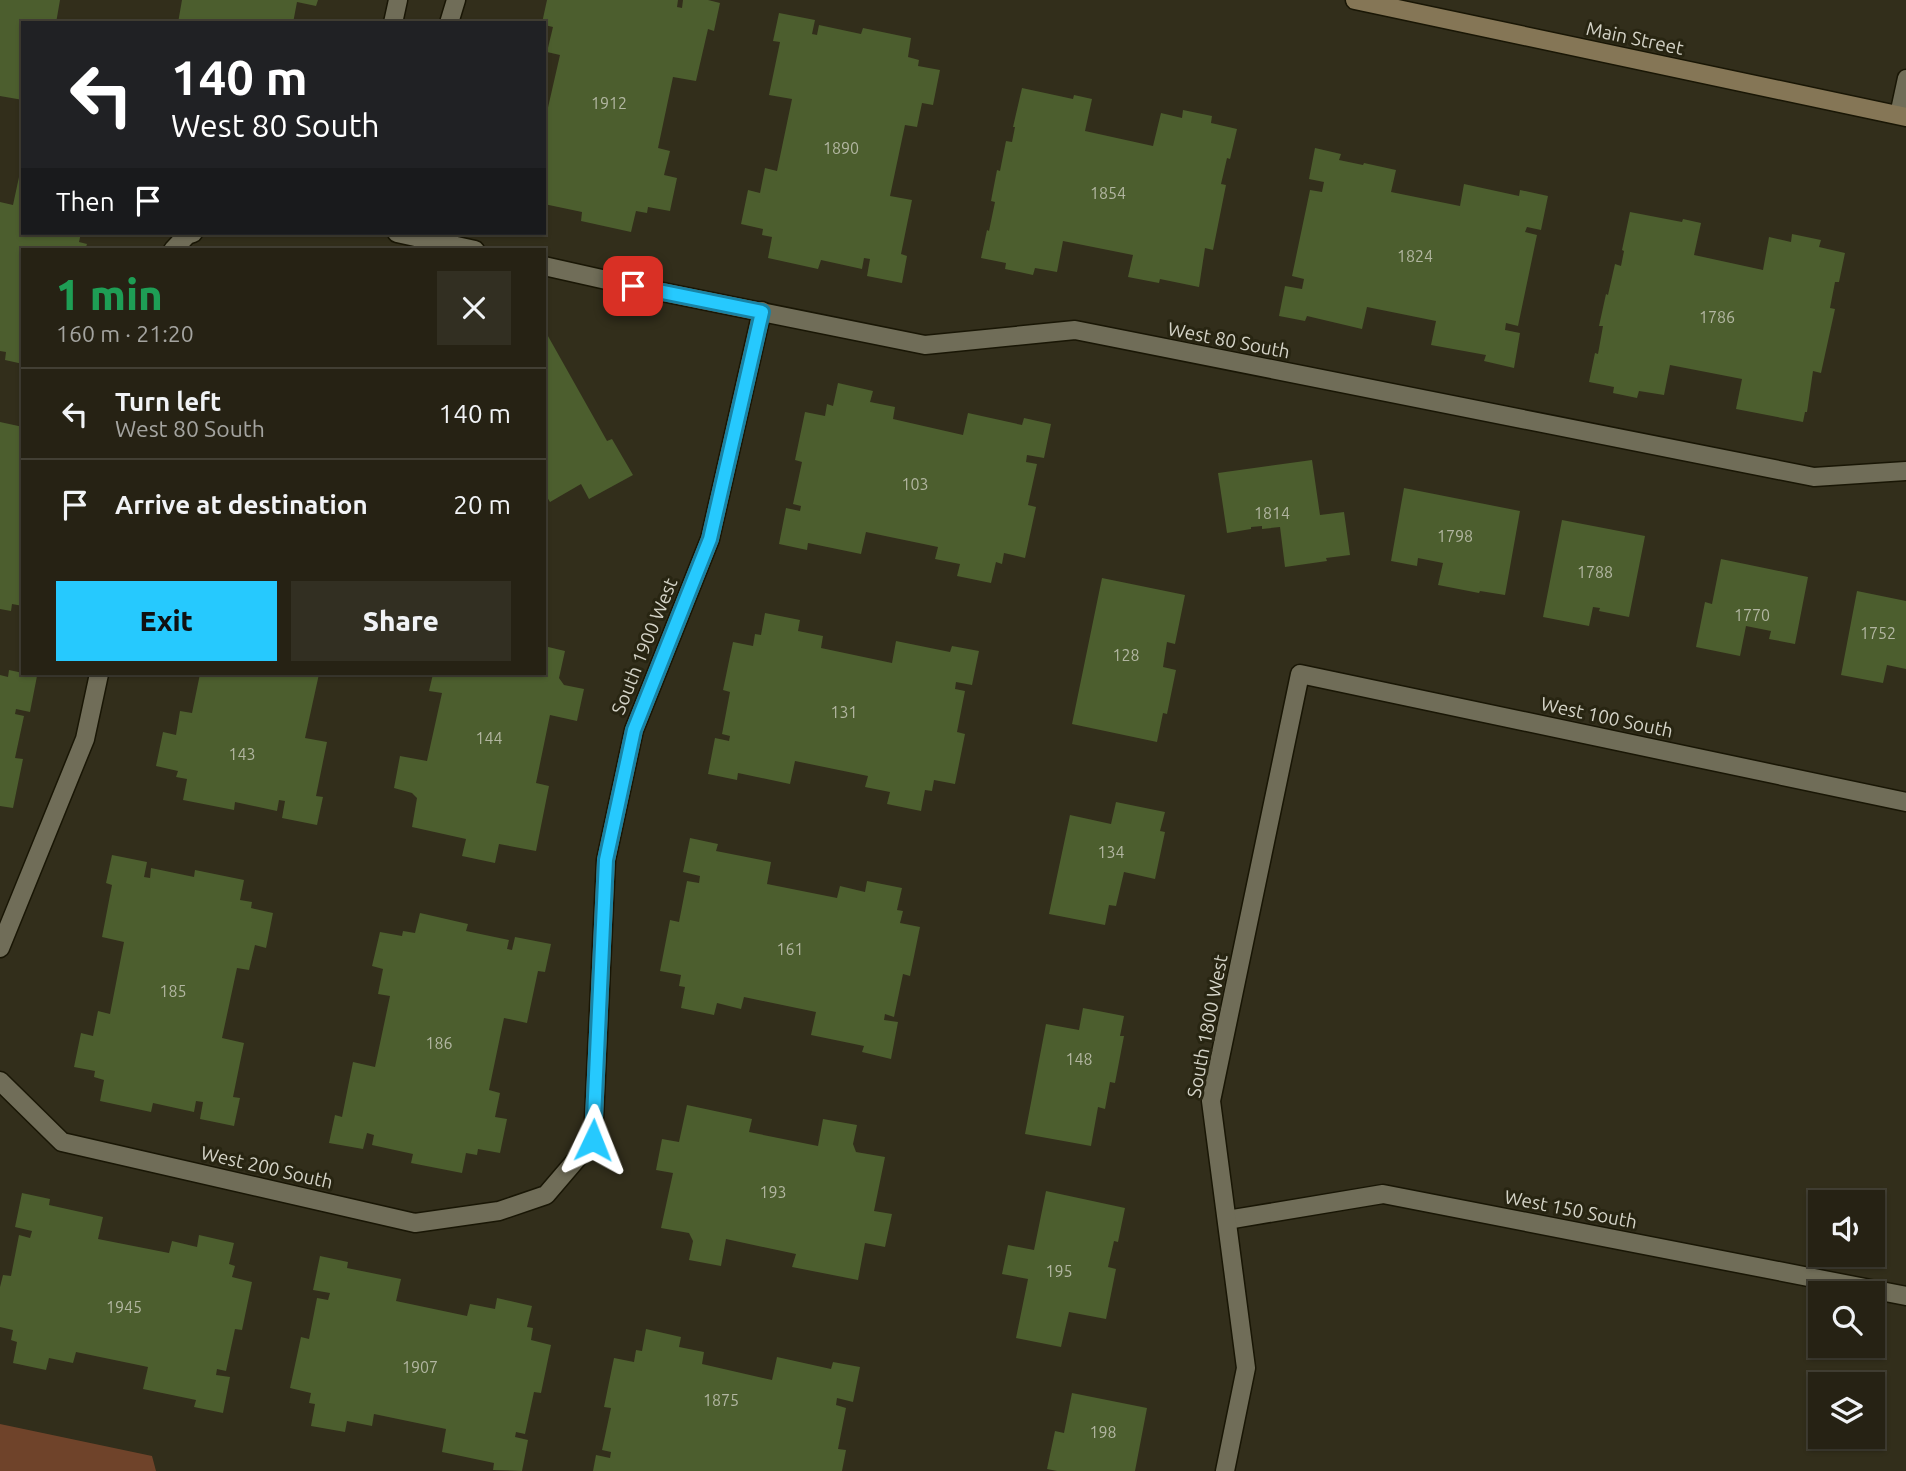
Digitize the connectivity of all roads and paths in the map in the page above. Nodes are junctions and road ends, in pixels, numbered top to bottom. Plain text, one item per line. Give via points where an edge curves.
1 (398, 0) edge
2 (456, 0) edge
3 (1355, 0) edge
4 (1418, 6) edge
5 (393, 21) edge
6 (450, 21) edge
7 (1906, 78) edge
8 (1902, 116) edge
9 (189, 235) edge
10 (406, 235) edge
11 (175, 248) edge
12 (466, 248) edge
13 (546, 266) edge
14 (762, 312) junction
15 (1906, 471) edge
16 (1300, 674) joint
17 (99, 675) edge
18 (1906, 802) edge
19 (0, 948) edge
20 (0, 1082) edge
21 (546, 1195) joint
22 (1227, 1220) junction
23 (1906, 1296) edge
24 (1226, 1471) edge

1 - 5 street
2 - 6 street
3 - 4 main road, Main Street
4 - 8 main road, Main Street
7 - 8 lane
9 - 11 street
10 - 12 street
13 - 14 street, West 80 South
14 - 15 street, West 80 South via 925,345 1075,330 1814,477
14 - 21 street, South 1900 West via 710,539 634,730 606,860 593,1140
16 - 18 street, West 100 South
16 - 22 street, South 1800 West via 1211,1101
17 - 19 street via 85,740
20 - 21 street, West 200 South via 62,1142 415,1223 499,1211
22 - 23 street, West 150 South via 1383,1194
22 - 24 street, South 1800 West via 1247,1368

